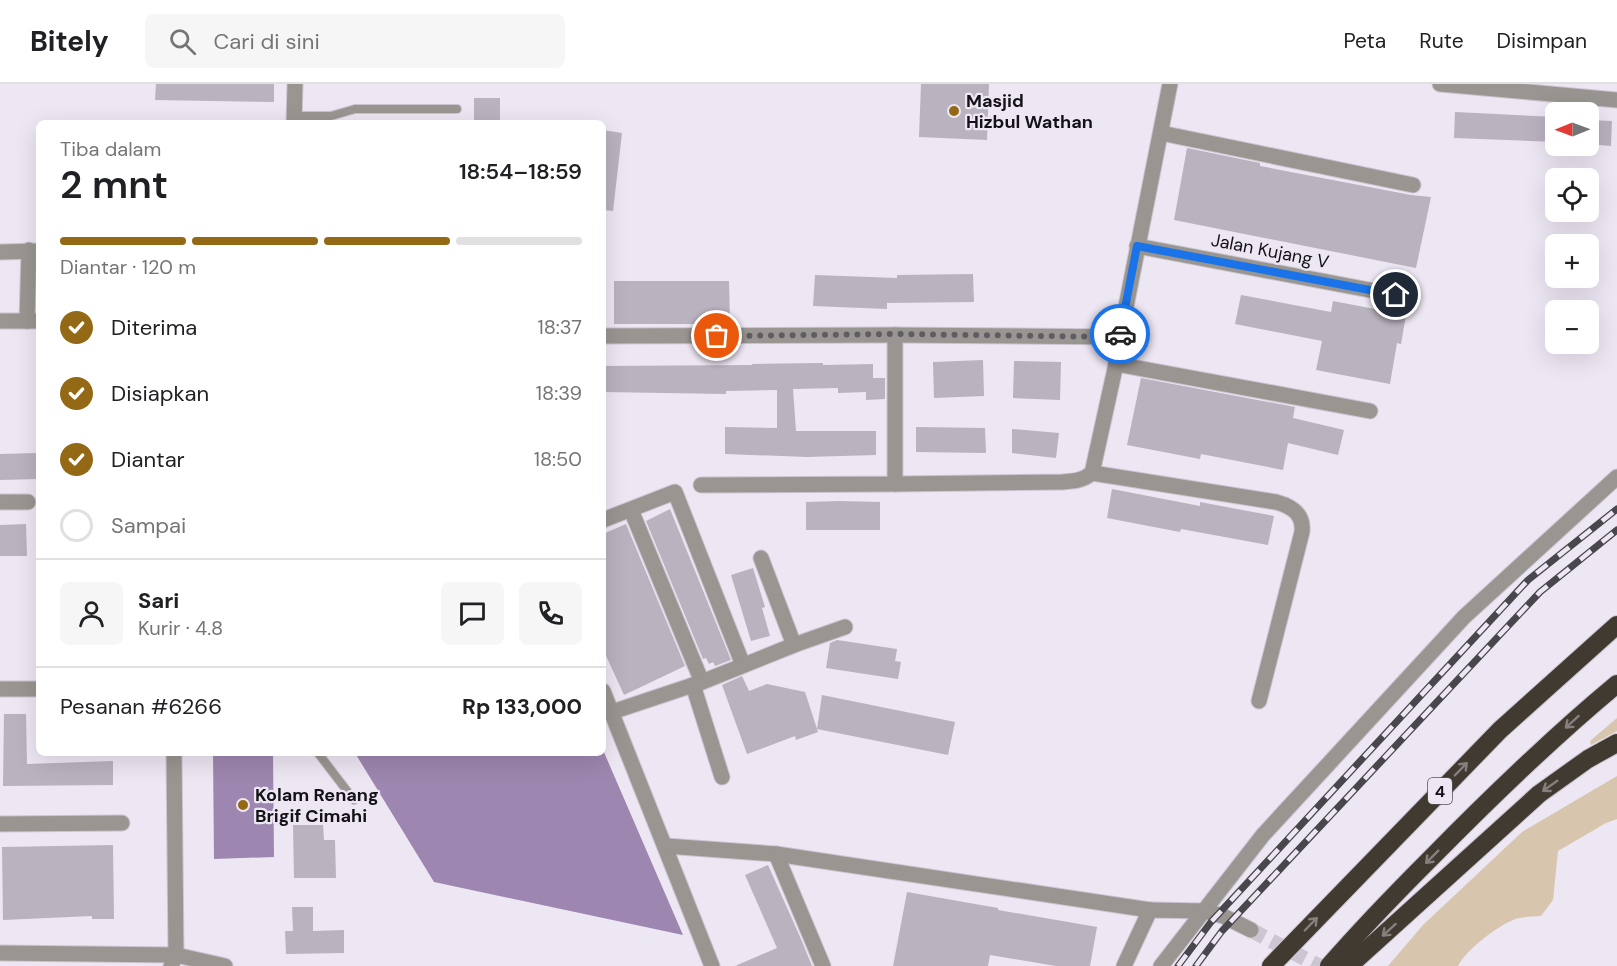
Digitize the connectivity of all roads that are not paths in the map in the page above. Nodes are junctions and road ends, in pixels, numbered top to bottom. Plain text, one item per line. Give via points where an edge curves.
1 (295, 84) edge
2 (1170, 84) edge
3 (1440, 84) edge
4 (1452, 84) edge
5 (1538, 88) edge
6 (1617, 100) edge
7 (456, 109) dead end
8 (294, 119) edge
9 (1161, 133) junction
10 (1413, 184) dead end
11 (1137, 246) junction
12 (34, 250) edge
13 (0, 252) edge
14 (1396, 295) dead end
15 (0, 321) edge
16 (33, 321) edge
17 (895, 334) junction
18 (606, 336) edge
19 (1120, 337) junction
20 (1116, 364) junction
21 (1370, 411) dead end
22 (1092, 473) junction
23 (1617, 477) edge
24 (895, 484) junction
25 (701, 485) dead end
26 (0, 502) edge
27 (28, 502) dead end
28 (631, 510) junction
29 (606, 519) edge
30 (761, 558) dead end
31 (1617, 625) edge
32 (845, 627) dead end
33 (794, 645) junction
34 (743, 665) junction
35 (697, 683) junction
36 (1617, 684) edge
37 (0, 689) edge
38 (36, 689) edge
39 (606, 698) edge
40 (1259, 701) dead end
41 (612, 712) junction
42 (1617, 743) edge
43 (174, 756) edge
44 (320, 756) edge
45 (722, 777) dead end
46 (354, 801) dead end
47 (123, 823) dead end
48 (0, 824) edge
49 (666, 846) junction
50 (777, 854) junction
51 (1150, 910) junction
52 (1205, 911) junction
53 (1251, 930) tunnel mouth
54 (0, 953) edge
55 (173, 961) edge
56 (225, 966) edge
57 (712, 966) edge
58 (824, 966) edge
59 (1124, 966) edge
60 (1161, 966) edge
61 (1270, 966) edge
62 (1329, 966) edge
63 (1349, 966) edge

1 - 8 street
2 - 9 street
3 - 4 street
4 - 5 street
5 - 6 street
7 - 8 lane via 355,109 331,116
9 - 10 street
9 - 11 street
11 - 14 street, Jalan Kujang V
11 - 19 street
12 - 13 street
12 - 16 street
15 - 16 street
17 - 18 street
17 - 19 street
17 - 24 street
19 - 20 street
20 - 21 street
20 - 22 street
22 - 24 street via 1080,481
22 - 40 street via 1276,502 1290,506 1299,515 1302,531
23 - 52 street via 1464,616 1263,835
24 - 25 street
26 - 27 street
28 - 29 street
28 - 34 street via 675,492
28 - 35 street
30 - 33 street
61 -> 31 highway, 4 via 1500,730
32 - 33 street
33 - 34 street
34 - 35 street
35 - 41 street
35 - 45 street
36 -> 62 highway, 4 via 1475,813 1359,930
37 - 38 street
39 - 41 street
41 - 49 street
42 -> 63 highway via 1539,794
43 - 55 street
44 - 46 lane
47 - 48 street
49 - 50 street
49 - 57 street
50 - 51 street
50 - 58 street
51 - 52 street
51 - 59 street
52 - 53 street
52 - 60 street
54 - 55 street
55 - 56 street

